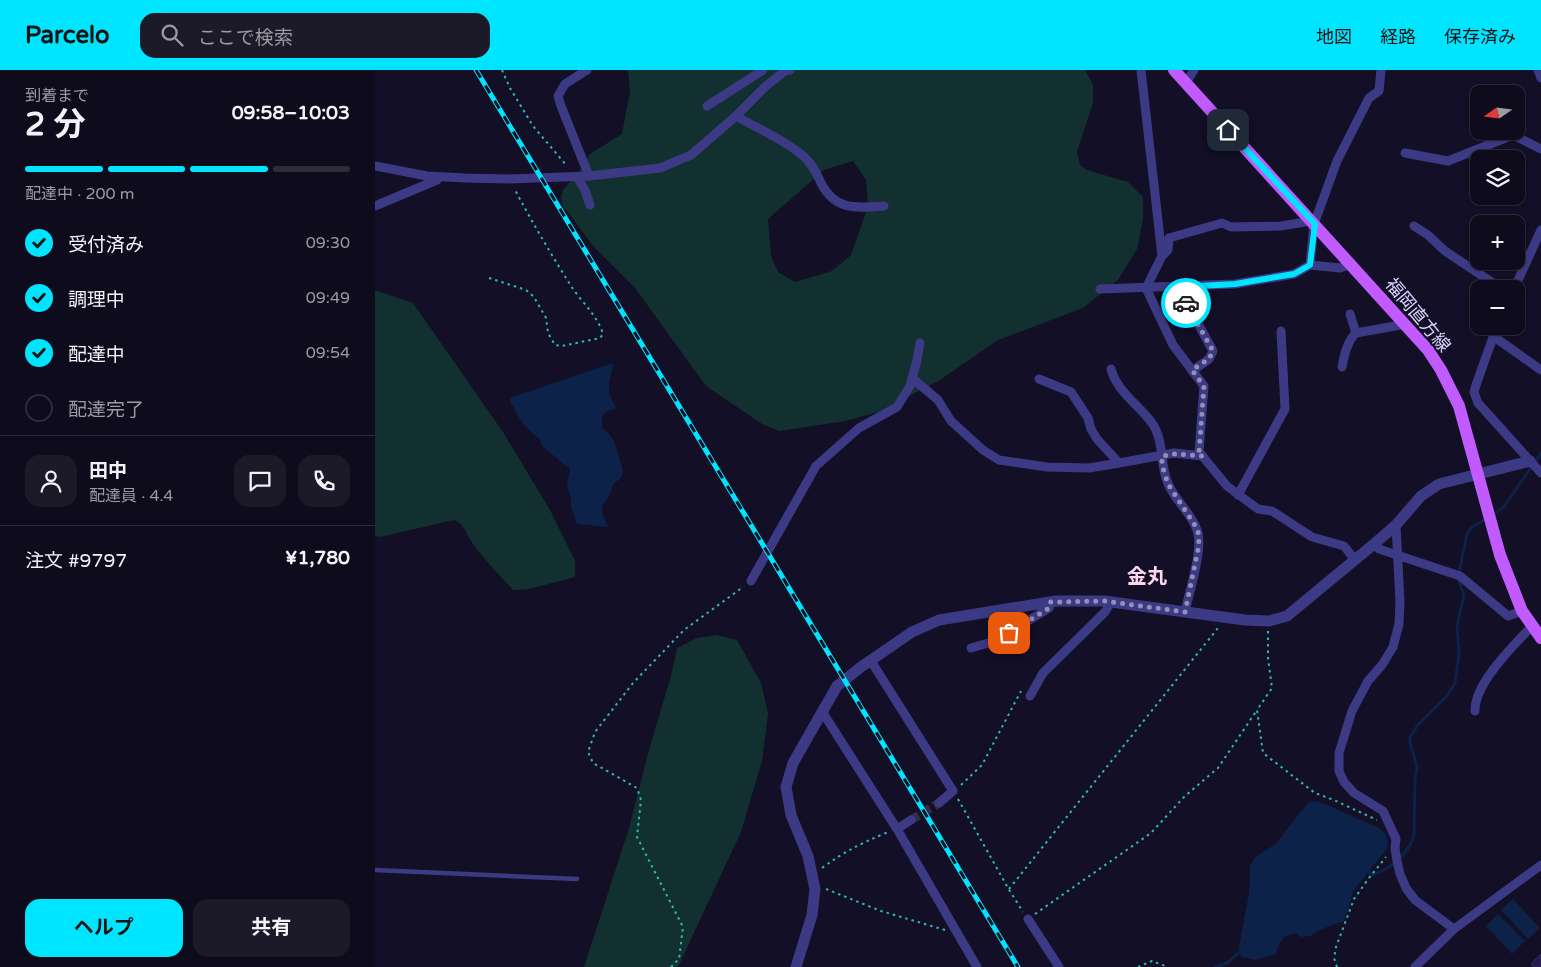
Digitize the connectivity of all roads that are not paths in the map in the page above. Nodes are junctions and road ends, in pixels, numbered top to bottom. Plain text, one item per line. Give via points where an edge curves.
1 (587, 70) edge
2 (763, 70) edge
3 (786, 70) edge
4 (1141, 70) edge
5 (1174, 70) edge
6 (1194, 70) edge
7 (1381, 70) edge
8 (1537, 70) edge
9 (1541, 78) edge
10 (1186, 83) junction
11 (707, 106) dead end
12 (736, 116) junction
13 (1541, 149) edge
14 (1405, 153) dead end
15 (375, 166) edge
16 (589, 176) junction
17 (439, 177) junction
18 (577, 177) junction
19 (590, 205) dead end
20 (375, 206) edge
21 (884, 206) dead end
22 (1312, 221) junction
23 (1413, 226) dead end
24 (1541, 230) edge
25 (1162, 256) junction
26 (1351, 264) junction
27 (1310, 265) junction
28 (1488, 280) edge
29 (1518, 280) edge
30 (1181, 287) junction
31 (1146, 288) junction
32 (1100, 289) dead end
33 (1350, 314) dead end
34 (1405, 324) junction
35 (1281, 331) dead end
36 (1356, 333) junction
37 (1493, 336) joint
38 (920, 343) dead end
39 (1342, 367) dead end
40 (1111, 369) dead end
41 (1192, 370) junction
42 (1541, 370) edge
43 (913, 378) junction
44 (1039, 379) dead end
45 (1162, 456) junction
46 (1203, 456) junction
47 (1530, 461) junction
48 (1119, 463) junction
49 (1478, 473) junction
50 (1541, 473) edge
51 (1238, 495) junction
52 (1396, 525) junction
53 (1374, 544) junction
54 (1397, 555) junction
55 (1355, 560) junction
56 (751, 581) road end
57 (1050, 602) junction
58 (1111, 602) junction
59 (1522, 611) junction
60 (1185, 612) junction
61 (1532, 626) junction
62 (1541, 638) edge
63 (971, 648) dead end
64 (871, 661) junction
65 (1030, 696) dead end
66 (1475, 711) dead end
67 (823, 714) junction
68 (939, 803) tunnel mouth
69 (911, 820) tunnel mouth
70 (897, 829) junction
71 (1541, 865) edge
72 (375, 870) edge
73 (577, 879) dead end
74 (1028, 919) road end
75 (1454, 929) junction
76 (796, 967) edge
77 (977, 967) edge
78 (1059, 967) edge
79 (1415, 967) edge

1 - 16 street via 565,84 558,96
2 - 11 street
3 - 12 street
4 - 25 street
5 - 10 main road, 福岡直方線
6 - 10 street
7 - 22 street via 1379,91 1369,98
8 - 9 street
10 - 22 main road, 福岡直方線
12 - 16 street via 691,156 660,168
12 - 21 street via 785,142 807,159 831,198 845,206
13 - 14 street via 1513,135 1448,161
15 - 17 street
16 - 18 street
17 - 18 street
17 - 20 street
18 - 19 street
22 - 25 street via 1281,226 1231,227 1222,223 1169,238 1168,250
22 - 26 main road, 福岡直方線
22 - 27 street
23 - 28 street
24 - 29 street
25 - 31 street
26 - 27 street via 1340,268
26 - 34 main road, 福岡直方線
27 - 30 street via 1294,274 1235,284
30 - 31 street
30 - 41 street via 1213,351 1209,359
31 - 32 street
31 - 41 street via 1173,345
33 - 36 street
34 - 36 street
34 - 49 main road, 福岡直方線 via 1433,356 1459,406
35 - 51 street via 1285,409
36 - 39 street via 1351,337
37 - 42 street
37 - 47 street via 1474,392 1478,403
38 - 43 street
40 - 45 street via 1128,397 1153,424
41 - 46 street via 1204,386 1199,452
43 - 48 street via 938,400 951,421 999,460 1047,468 1089,468
43 - 56 street via 897,407 859,428 816,466
44 - 48 street via 1071,392 1097,439
45 - 46 street
45 - 48 street
45 - 60 street via 1168,484 1198,530 1199,545
46 - 51 street
47 - 49 street
47 - 50 street
49 - 52 street via 1439,484 1421,496
49 - 59 main road, 福岡直方線 via 1500,555
51 - 55 street via 1258,509 1272,511 1313,537 1344,546
52 - 53 street
52 - 54 street
53 - 54 street
53 - 55 street
54 - 59 street via 1460,576 1508,616
54 - 75 street via 1400,602 1393,647 1351,711 1339,753 1339,771 1355,793 1383,812 1396,840 1405,888 1415,900
55 - 60 street via 1287,616 1269,620
57 - 58 street
57 - 63 street via 1049,608 995,641
57 - 64 street via 939,620 912,632
58 - 60 street
58 - 65 street via 1105,612 1043,673
59 - 61 main road, 福岡直方線
61 - 62 main road, 福岡直方線
61 - 66 street via 1492,671 1477,698
64 - 67 street via 837,686
64 - 68 street via 953,791
67 - 70 street
67 - 76 street via 793,763 786,787 791,815 808,856 815,889 812,914
69 - 70 street
70 - 77 street
71 - 75 street
72 - 73 lane
74 - 78 street
75 - 79 street

